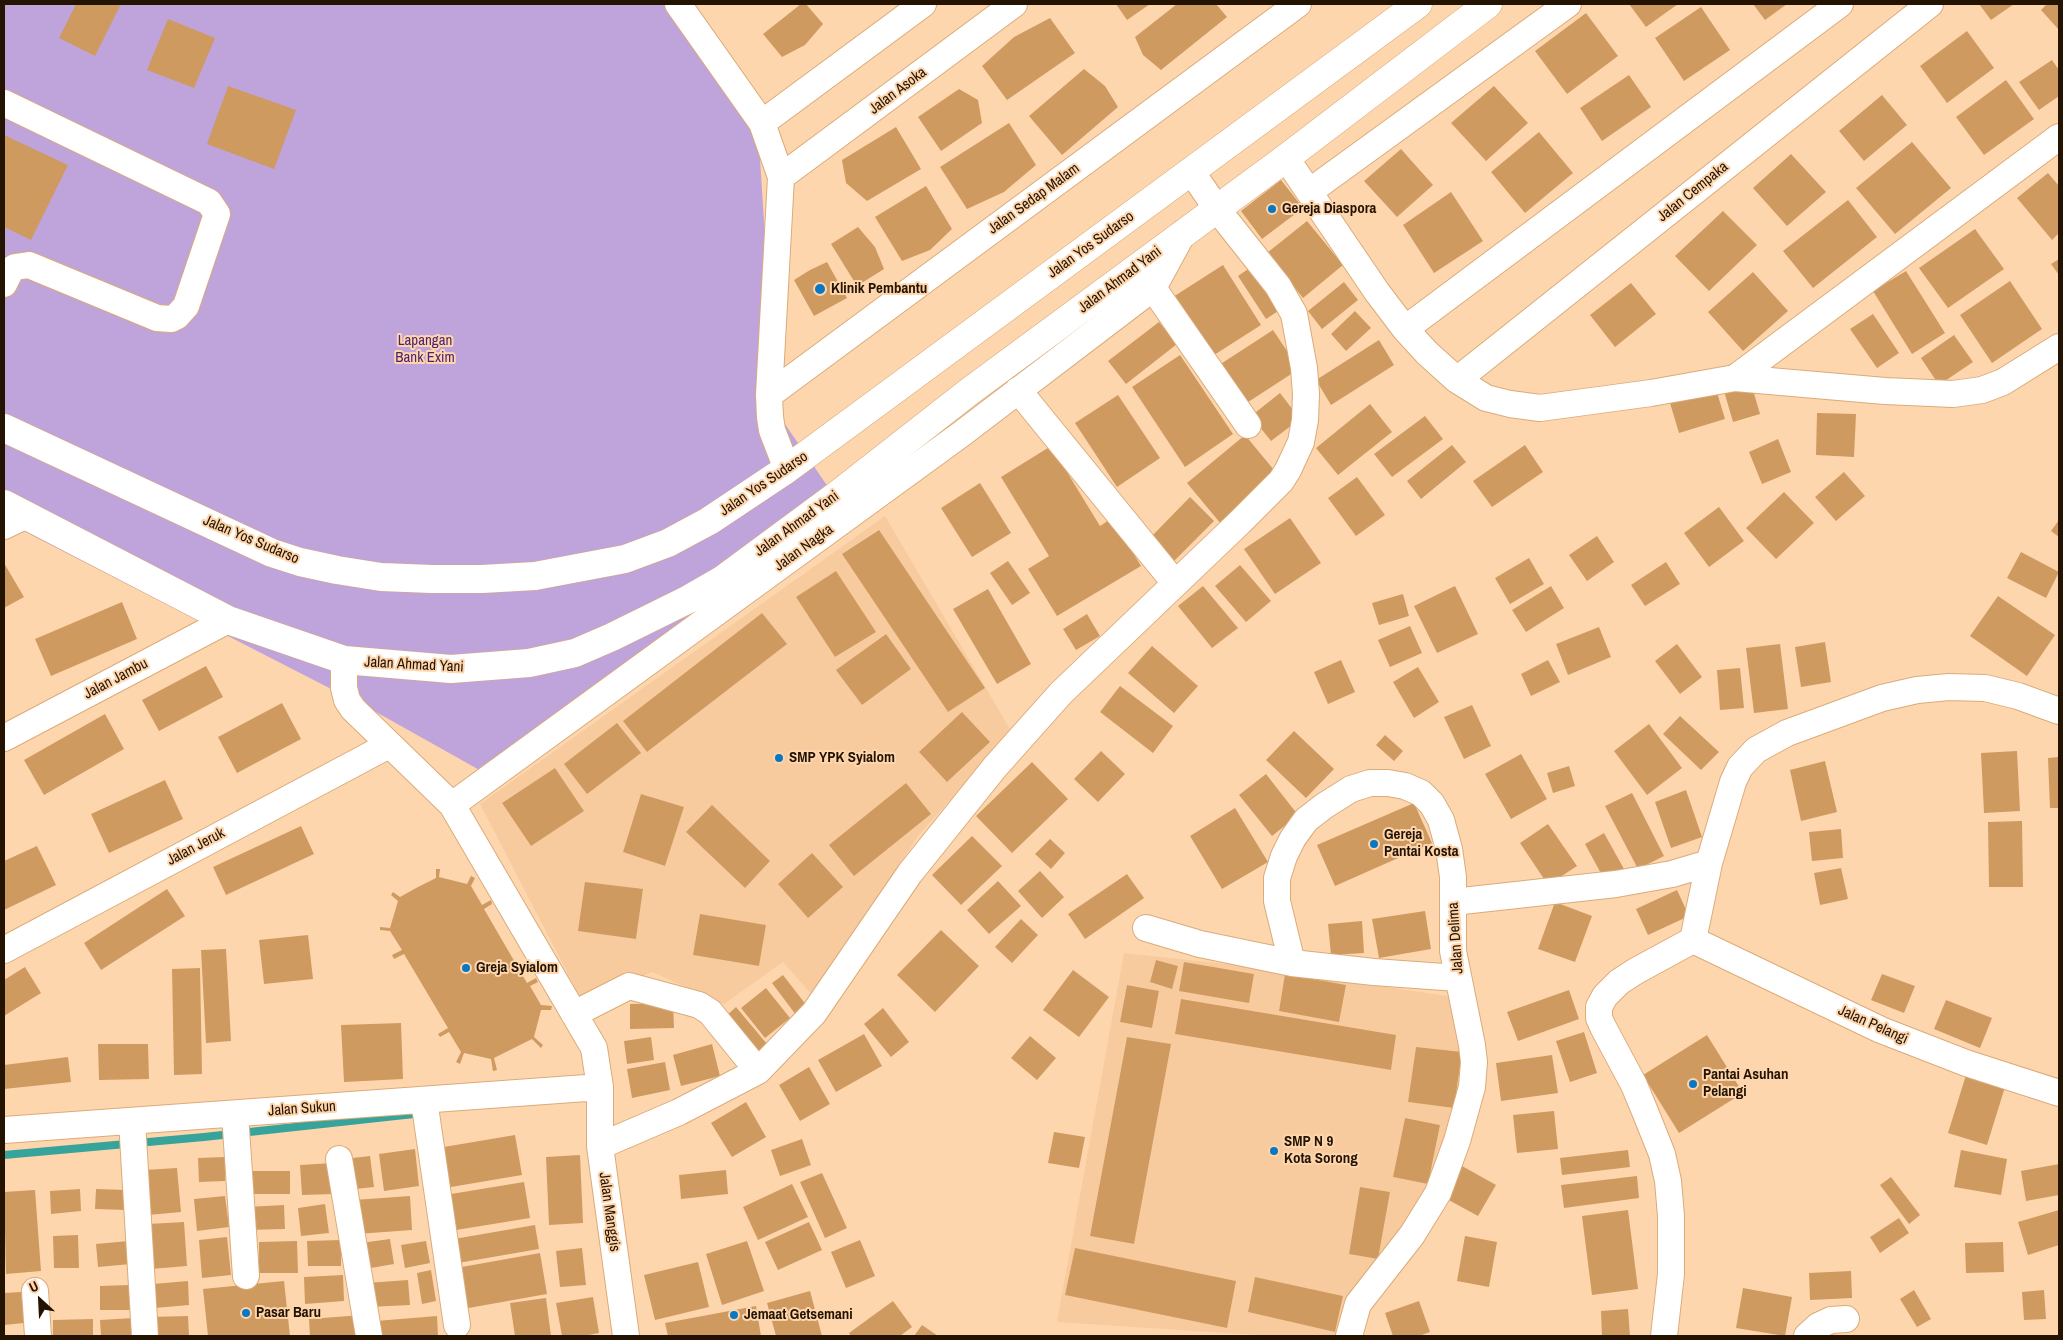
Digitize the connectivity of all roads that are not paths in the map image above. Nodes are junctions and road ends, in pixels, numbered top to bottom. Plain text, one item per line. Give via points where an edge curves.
1 (678, 4) edge
2 (923, 4) edge
3 (1014, 4) edge
4 (1298, 4) edge
5 (1418, 4) edge
6 (1488, 4) edge
7 (1568, 4) edge
8 (1840, 4) edge
9 (1930, 4) edge
10 (4, 103) edge
11 (762, 123) junction
12 (2059, 137) edge
13 (1286, 158) junction
14 (1192, 171) junction
15 (781, 177) junction
16 (1309, 192) junction
17 (1217, 209) junction
18 (1183, 233) junction
19 (7, 269) edge
20 (1153, 288) junction
21 (1405, 329) junction
22 (2059, 347) edge
23 (1735, 378) junction
24 (1457, 380) junction
25 (1018, 390) junction
26 (769, 395) junction
27 (1248, 425) dead end
28 (4, 428) edge
29 (787, 469) junction
30 (11, 515) edge
31 (1175, 583) junction
32 (228, 620) junction
33 (344, 660) junction
34 (2059, 712) edge
35 (4, 738) edge
36 (389, 745) junction
37 (452, 805) junction
38 (1709, 863) junction
39 (1453, 902) junction
40 (1146, 928) dead end
41 (1693, 940) junction
42 (4, 950) edge
43 (1292, 963) junction
44 (1458, 978) junction
45 (574, 1014) junction
46 (758, 1071) junction
47 (600, 1087) junction
48 (2059, 1092) edge
49 (424, 1100) junction
50 (235, 1114) junction
51 (132, 1121) junction
52 (4, 1130) edge
53 (600, 1146) junction
54 (339, 1159) dead end
55 (246, 1276) dead end
56 (35, 1291) dead end
57 (1846, 1319) dead end
58 (457, 1325) dead end
59 (38, 1336) edge
60 (145, 1336) edge
61 (369, 1336) edge
62 (626, 1336) edge
63 (1349, 1336) edge
64 (1664, 1336) edge
65 (1806, 1336) edge

1 - 11 street
2 - 11 street
3 - 15 street, Jalan Asoka
4 - 26 street, Jalan Sedap Malam
5 - 14 highway, Jalan Yos Sudarso
6 - 13 highway, Jalan Ahmad Yani
7 - 16 street
8 - 21 street
9 - 24 street, Jalan Cempaka
10 - 19 street via 209,202 217,214 186,306 171,319 156,318 29,265
11 - 15 street
12 - 23 street
13 - 16 street
13 - 17 highway, Jalan Ahmad Yani
14 - 17 street
14 - 29 highway, Jalan Yos Sudarso
15 - 26 street
16 - 21 street
17 - 18 highway, Jalan Ahmad Yani
17 - 31 street via 1278,286 1294,314 1304,368 1305,420 1301,442 1281,481
18 - 20 street
18 - 33 highway, Jalan Ahmad Yani via 970,391 830,501 722,580 689,599 612,637 574,652 529,663 451,669
20 - 25 street, Jalan Nagka
20 - 27 street
21 - 24 street
22 - 23 street via 2003,382 1982,390 1953,394
23 - 24 street via 1540,408 1486,398
25 - 31 street
25 - 37 street, Jalan Nagka
26 - 29 street via 772,430
28 - 29 highway, Jalan Yos Sudarso via 272,553 300,562 381,577 482,579 535,576 625,559 668,543 709,521
30 - 32 highway, Jalan Ahmad Yani
31 - 46 street via 1061,693 995,767 910,873 814,1013
32 - 33 highway, Jalan Ahmad Yani
32 - 35 street, Jalan Jambu
33 - 36 street, Jalan Manggis via 347,700
34 - 38 street via 2018,696 1985,688 1949,687 1882,698 1787,733 1756,750 1740,767
36 - 37 street, Jalan Manggis
36 - 42 street, Jalan Jeruk
37 - 45 street, Jalan Manggis
38 - 39 street via 1672,874 1616,884
38 - 41 street
39 - 43 street, Jalan Delima via 1449,850 1441,820 1432,804 1421,793 1405,786 1370,783 1351,789 1306,820 1284,856 1277,878 1277,901
39 - 44 street, Jalan Delima via 1453,951
40 - 43 street via 1209,946
41 - 48 street, Jalan Pelangi via 1881,1030 1966,1063
41 - 64 street via 1619,982 1599,1007 1602,1027 1634,1085 1662,1154 1668,1181 1671,1274
43 - 44 street
44 - 63 street, Jalan Delima via 1474,1062 1472,1087 1461,1127 1438,1193 1412,1235 1358,1304
45 - 46 street via 630,986 699,1004 710,1012
45 - 47 street, Jalan Manggis via 594,1048
46 - 53 street via 679,1112
47 - 49 street, Jalan Sukun
47 - 53 street, Jalan Manggis
49 - 50 street, Jalan Sukun
49 - 58 street
50 - 51 street, Jalan Sukun
50 - 55 street
51 - 52 street, Jalan Sukun
51 - 60 street
53 - 62 street, Jalan Manggis
54 - 61 street
56 - 59 street
57 - 65 street via 1831,1320

